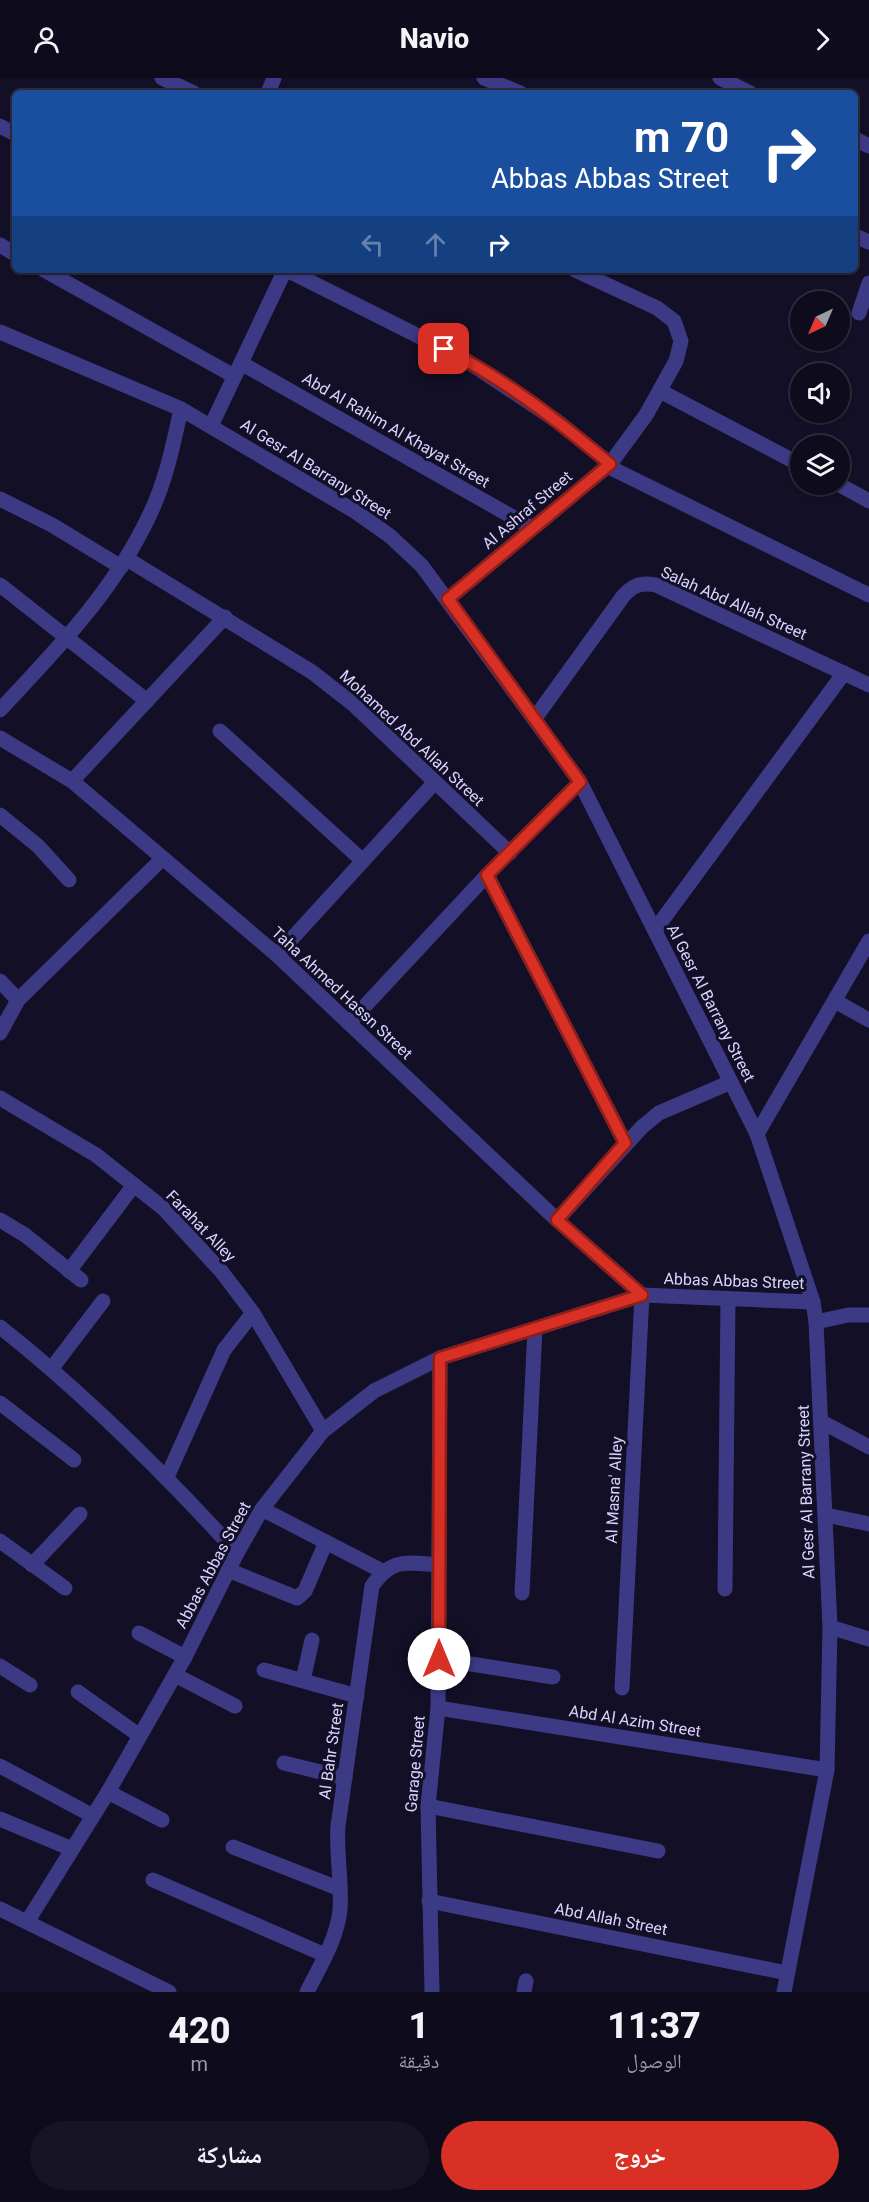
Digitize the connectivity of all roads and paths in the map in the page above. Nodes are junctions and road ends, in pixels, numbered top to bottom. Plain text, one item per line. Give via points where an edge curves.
1 (162, 78) edge
2 (484, 78) edge
3 (720, 78) edge
4 (188, 90) edge
5 (513, 90) edge
6 (744, 90) edge
7 (50, 273) edge
8 (285, 273) edge
9 (292, 273) edge
10 (581, 273) edge
11 (869, 283) edge
12 (859, 313) dead end
13 (0, 332) edge
14 (238, 370) junction
15 (660, 391) junction
16 (181, 409) junction
17 (211, 426) junction
18 (790, 459) edge
19 (608, 465) junction
20 (850, 491) edge
21 (0, 499) edge
22 (869, 501) edge
23 (532, 528) junction
24 (124, 563) junction
25 (0, 585) edge
26 (869, 595) edge
27 (448, 599) junction
28 (225, 617) junction
29 (68, 638) junction
30 (844, 673) junction
31 (869, 685) edge
32 (147, 701) junction
33 (0, 710) edge
34 (535, 718) junction
35 (220, 731) dead end
36 (0, 738) edge
37 (72, 781) junction
38 (435, 782) junction
39 (580, 782) junction
40 (0, 815) edge
41 (510, 853) junction
42 (163, 858) junction
43 (363, 861) junction
44 (487, 875) junction
45 (69, 880) dead end
46 (655, 930) junction
47 (869, 941) edge
48 (277, 955) junction
49 (0, 981) edge
50 (18, 1000) junction
51 (835, 1000) junction
52 (869, 1020) edge
53 (349, 1023) junction
54 (0, 1033) edge
55 (731, 1082) junction
56 (0, 1098) edge
57 (757, 1134) junction
58 (625, 1143) junction
59 (134, 1185) junction
60 (0, 1220) edge
61 (557, 1220) junction
62 (642, 1295) junction
63 (728, 1299) junction
64 (103, 1301) dead end
65 (813, 1302) junction
66 (253, 1313) junction
67 (869, 1315) edge
68 (816, 1322) junction
69 (0, 1327) edge
70 (535, 1329) junction
71 (440, 1358) junction
72 (52, 1368) junction
73 (0, 1403) edge
74 (822, 1422) junction
75 (323, 1431) junction
76 (869, 1448) edge
77 (74, 1460) dead end
78 (167, 1477) junction
79 (262, 1509) junction
80 (80, 1514) dead end
81 (825, 1515) junction
82 (869, 1524) edge
83 (0, 1541) edge
84 (327, 1542) junction
85 (237, 1553) junction
86 (32, 1565) junction
87 (439, 1565) junction
88 (228, 1570) junction
89 (382, 1571) junction
90 (65, 1588) dead end
91 (725, 1589) dead end
92 (522, 1593) dead end
93 (830, 1627) junction
94 (139, 1633) dead end
95 (869, 1639) edge
96 (312, 1640) dead end
97 (185, 1657) junction
98 (439, 1659) junction
99 (0, 1666) edge
100 (264, 1670) dead end
101 (175, 1675) junction
102 (553, 1677) dead end
103 (303, 1680) junction
104 (30, 1685) dead end
105 (622, 1688) dead end
106 (78, 1692) dead end
107 (357, 1696) junction
108 (235, 1706) dead end
109 (438, 1708) junction
110 (140, 1736) junction
111 (284, 1762) dead end
112 (0, 1766) edge
113 (827, 1770) junction
114 (345, 1778) junction
115 (108, 1792) junction
116 (428, 1806) junction
117 (93, 1816) junction
118 (0, 1819) edge
119 (162, 1820) dead end
120 (233, 1847) dead end
121 (72, 1849) junction
122 (658, 1851) dead end
123 (153, 1880) dead end
124 (340, 1889) junction
125 (429, 1901) junction
126 (0, 1909) edge
127 (27, 1922) junction
128 (325, 1955) junction
129 (787, 1973) junction
130 (169, 1992) edge
131 (307, 1992) edge
132 (432, 1992) edge
133 (784, 1992) edge

1 - 4 street
2 - 5 street
3 - 6 street
7 - 14 street, Abd Al Rahim Al Khayat Street
8 - 14 street
9 - 19 street via 464,359 557,421
10 - 15 street, Al Ashraf Street via 657,308 674,321 681,341 676,361
11 - 12 street
13 - 16 street, Al Gesr Al Barrany Street
14 - 17 street
14 - 23 street, Abd Al Rahim Al Khayat Street
15 - 18 street
15 - 19 street, Al Ashraf Street
16 - 17 street, Al Gesr Al Barrany Street
16 - 24 street via 169,465 151,513
17 - 27 street, Al Gesr Al Barrany Street via 390,536 422,566
19 - 23 street, Al Ashraf Street
19 - 26 street
20 - 22 street
21 - 24 street, Mohamed Abd Allah Street
23 - 27 street, Al Ashraf Street
24 - 28 street, Mohamed Abd Allah Street
24 - 29 street
25 - 29 street
27 - 34 street, Al Gesr Al Barrany Street
28 - 32 street
28 - 38 street, Mohamed Abd Allah Street via 312,672
29 - 32 street
29 - 33 street
30 - 31 street, Salah Abd Allah Street
30 - 34 street, Salah Abd Allah Street via 656,585 644,583 632,586 624,595
30 - 46 street
32 - 37 street
34 - 39 street, Al Gesr Al Barrany Street
35 - 43 street
36 - 37 street, Taha Ahmed Hassn Street
37 - 42 street, Taha Ahmed Hassn Street
38 - 41 street, Mohamed Abd Allah Street
38 - 43 street
39 - 41 street
39 - 46 street, Al Gesr Al Barrany Street
40 - 45 street via 38,846
41 - 44 street
42 - 48 street, Taha Ahmed Hassn Street
42 - 50 street
43 - 48 street
44 - 53 street
44 - 58 street
46 - 55 street, Al Gesr Al Barrany Street
47 - 51 street
48 - 53 street, Taha Ahmed Hassn Street
49 - 50 street
50 - 54 street
51 - 52 street
51 - 57 street
53 - 61 street, Taha Ahmed Hassn Street
55 - 57 street, Al Gesr Al Barrany Street
55 - 58 street via 659,1113
56 - 59 street, Farahat Alley via 96,1155
57 - 65 street, Al Gesr Al Barrany Street
58 - 61 street
59 - 60 street via 75,1276
59 - 66 street, Farahat Alley via 221,1271
61 - 62 street, Taha Ahmed Hassn Street
62 - 63 street, Abbas Abbas Street
62 - 70 street, Abbas Abbas Street
62 - 105 street, Al Masna' Alley
63 - 65 street, Abbas Abbas Street
63 - 91 street
64 - 72 street
65 - 68 street, Al Gesr Al Barrany Street
66 - 75 street, Farahat Alley
66 - 78 street via 224,1350
67 - 68 street
68 - 74 street, Al Gesr Al Barrany Street
69 - 72 street
70 - 71 street, Abbas Abbas Street
70 - 92 street
71 - 75 street, Abbas Abbas Street via 374,1391
71 - 87 street, Garage Street
72 - 78 street
73 - 77 street
74 - 76 street
74 - 81 street, Al Gesr Al Barrany Street
75 - 79 street, Abbas Abbas Street
78 - 85 street
79 - 84 street
79 - 85 street, Abbas Abbas Street
80 - 86 street
81 - 82 street
81 - 93 street, Al Gesr Al Barrany Street
83 - 86 street
84 - 88 street via 305,1591 297,1598
84 - 89 street
85 - 88 street, Abbas Abbas Street
86 - 90 street
87 - 89 street via 399,1562
87 - 98 street, Garage Street
88 - 97 street, Abbas Abbas Street
89 - 107 street, Al Bahr Street via 372,1586
93 - 95 street
93 - 113 street, Al Gesr Al Barrany Street
94 - 97 street
96 - 103 street
97 - 101 street, Abbas Abbas Street
98 - 102 street
98 - 109 street, Garage Street
99 - 104 street
100 - 103 street
101 - 108 street
101 - 110 street, Abbas Abbas Street
103 - 107 street
106 - 110 street
107 - 114 street, Al Bahr Street
109 - 113 street, Abd Al Azim Street
109 - 116 street, Garage Street
110 - 115 street, Abbas Abbas Street
111 - 114 street
112 - 117 street
113 - 129 street, Al Gesr Al Barrany Street
114 - 124 street, Al Bahr Street via 336,1847
115 - 117 street, Abbas Abbas Street
115 - 119 street
116 - 122 street
116 - 125 street, Garage Street
117 - 121 street, Abbas Abbas Street
118 - 121 street
120 - 124 street
121 - 127 street, Abbas Abbas Street
123 - 128 street
124 - 128 street, Al Bahr Street via 340,1912
125 - 129 street, Abd Allah Street
125 - 132 street, Garage Street
126 - 127 street
127 - 130 street
128 - 131 street, Al Bahr Street
129 - 133 street, Al Gesr Al Barrany Street

